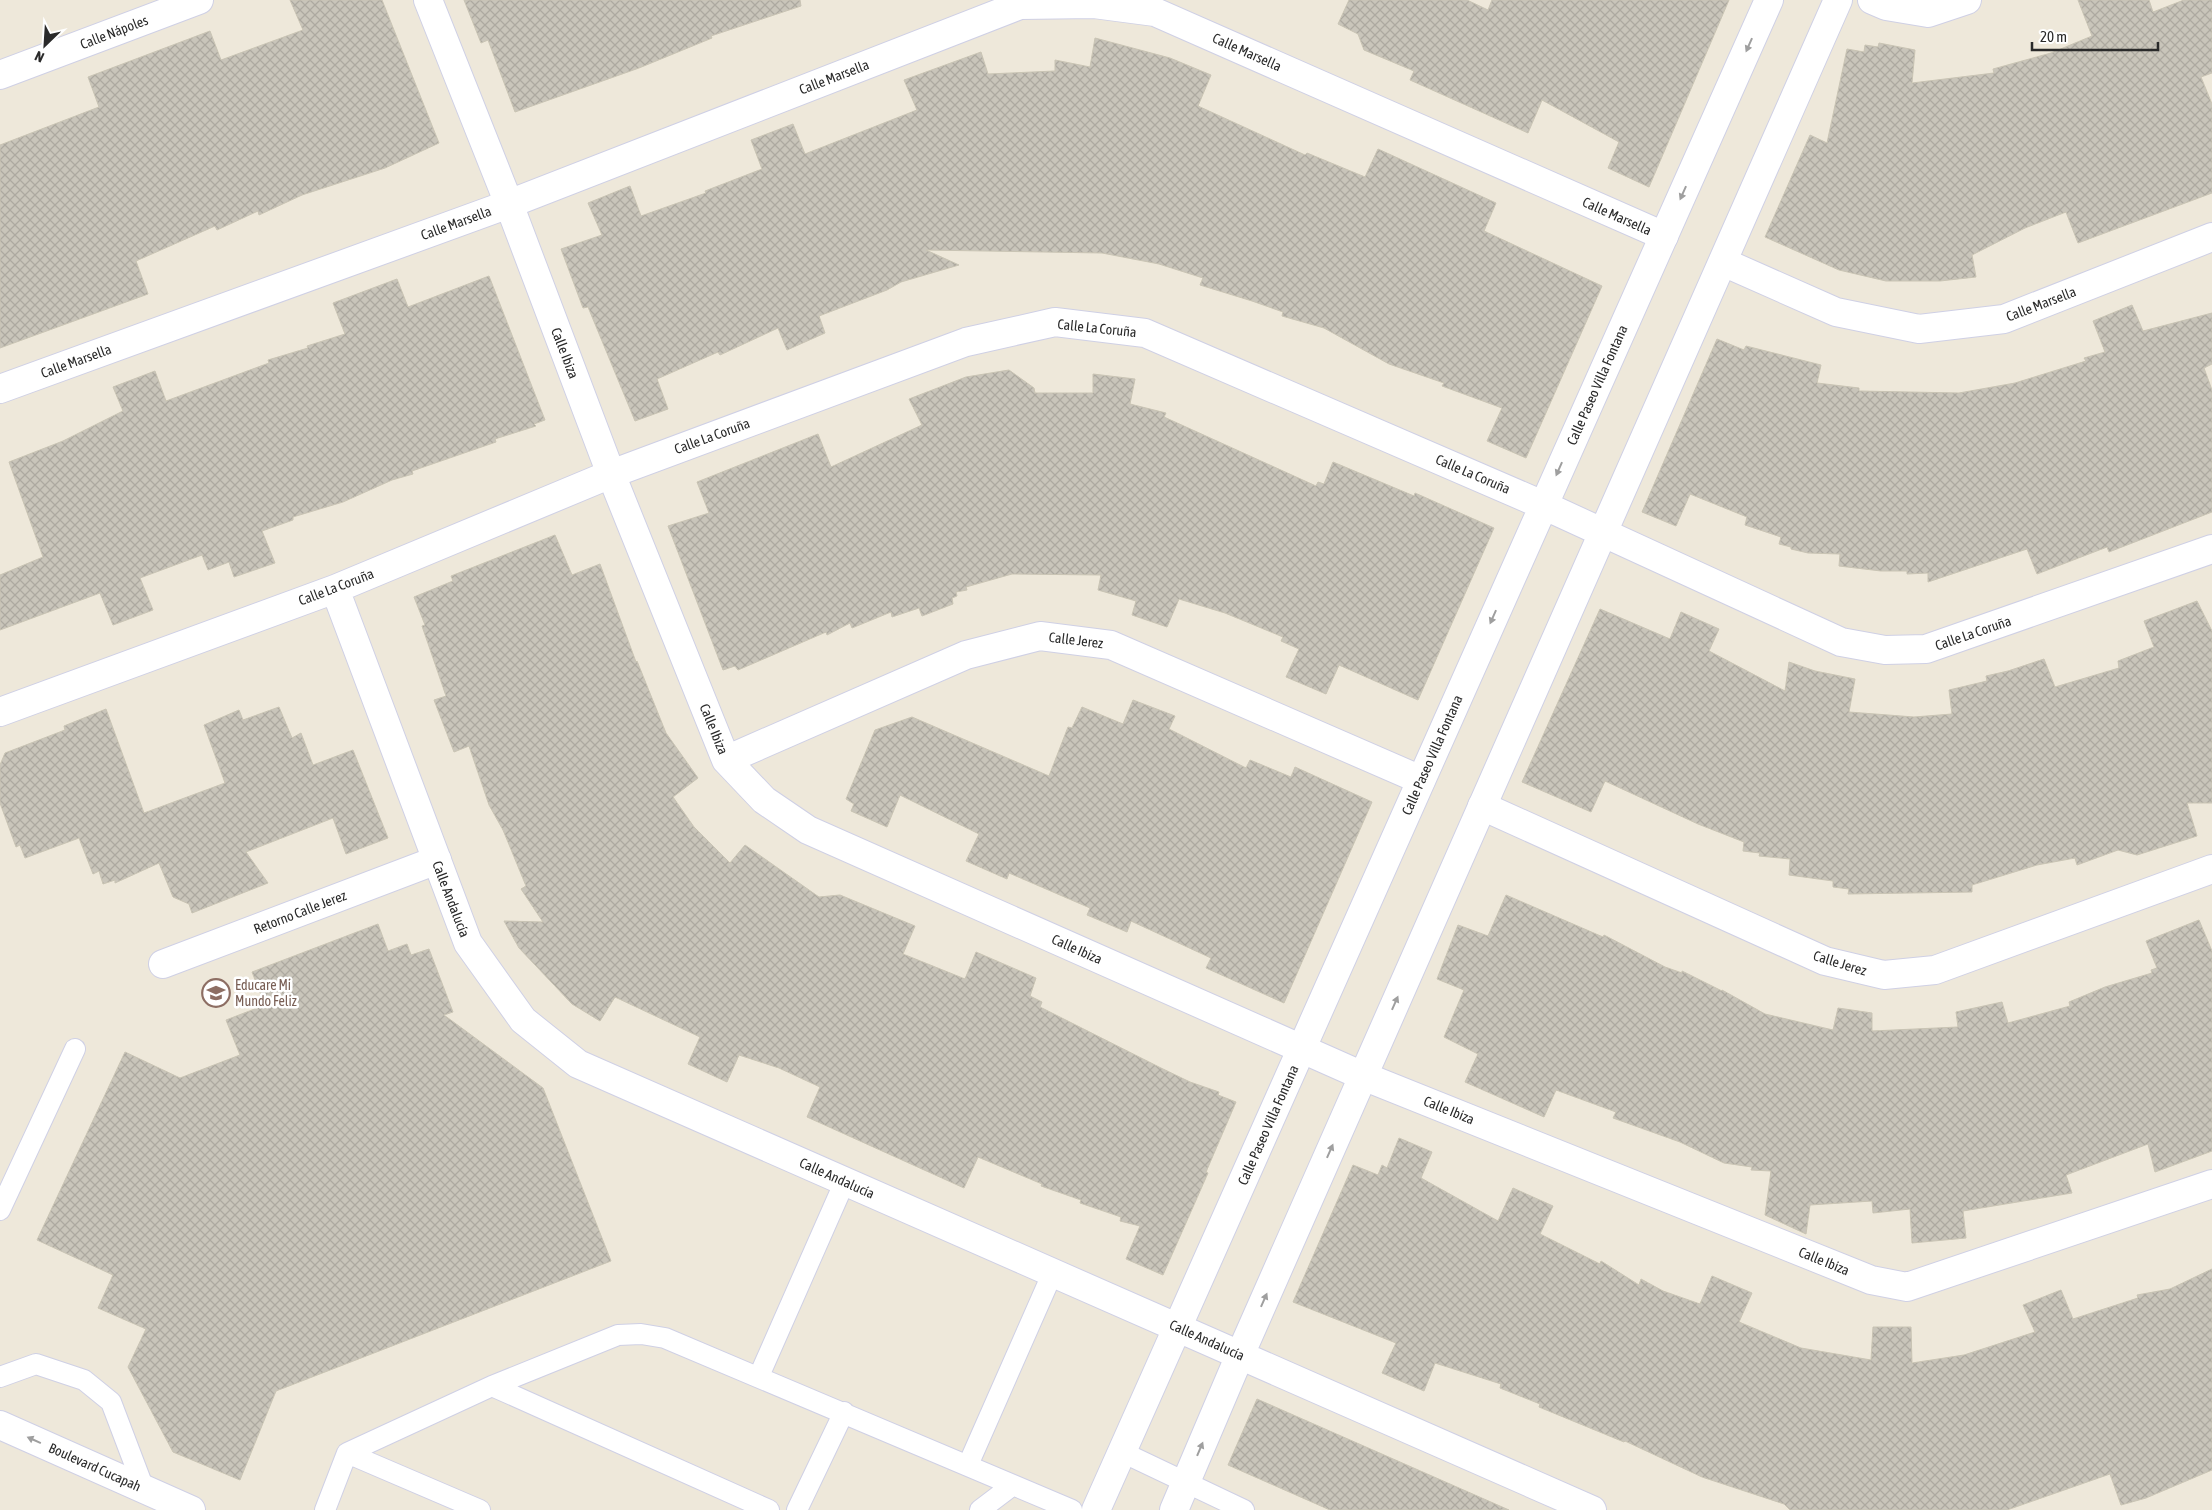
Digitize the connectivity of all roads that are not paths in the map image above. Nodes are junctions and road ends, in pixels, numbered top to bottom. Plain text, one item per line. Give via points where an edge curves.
1 (199, 0) edge
2 (428, 0) edge
3 (1769, 0) edge
4 (1838, 0) edge
5 (1872, 0) edge
6 (1967, 0) edge
7 (0, 75) edge
8 (509, 204) junction
9 (1664, 236) junction
10 (2212, 237) edge
11 (1722, 262) junction
12 (0, 389) edge
13 (611, 474) junction
14 (1543, 505) junction
15 (1602, 532) junction
16 (2212, 549) edge
17 (335, 589) junction
18 (0, 712) edge
19 (726, 760) junction
20 (1421, 780) junction
21 (1482, 806) junction
22 (437, 860) junction
23 (2212, 869) edge
24 (164, 964) dead end
25 (74, 1049) dead end
26 (1302, 1049) junction
27 (1363, 1076) junction
28 (845, 1181) junction
29 (2212, 1184) edge
30 (0, 1210) edge
31 (1054, 1272) junction
32 (1178, 1327) junction
33 (1240, 1354) junction
34 (758, 1376) junction
35 (0, 1377) edge
36 (492, 1386) junction
37 (844, 1412) junction
38 (0, 1425) edge
39 (1122, 1452) junction
40 (347, 1453) junction
41 (968, 1465) junction
42 (1186, 1481) junction
43 (1013, 1485) junction
44 (144, 1489) junction
45 (191, 1510) edge
46 (325, 1510) edge
47 (480, 1510) edge
48 (769, 1510) edge
49 (797, 1510) edge
50 (980, 1510) edge
51 (1072, 1510) edge
52 (1096, 1510) edge
53 (1174, 1510) edge
54 (1244, 1510) edge
55 (1592, 1510) edge

1 - 7 street, Calle Nápoles
2 - 8 street, Calle Ibiza
3 -> 9 street, Calle Paseo Villa Fontana
4 - 11 street
5 - 6 street via 1886,6 1928,12
8 - 9 street, Calle Marsella via 1020,5 1094,4 1155,12
8 - 12 street, Calle Marsella
8 - 13 street, Calle Ibiza
9 -> 14 street, Calle Paseo Villa Fontana
10 - 11 street, Calle Marsella via 2004,320 1919,329 1836,312
11 - 15 street
13 - 14 street, Calle La Coruña via 966,342 1056,322 1145,333
13 - 17 street, Calle La Coruña
13 - 19 street, Calle Ibiza
14 - 15 street, Calle La Coruña
14 -> 20 street, Calle Paseo Villa Fontana
15 - 16 street, Calle La Coruña via 1841,642 1885,650 1926,649
15 - 21 street
17 - 18 street, Calle La Coruña
17 - 22 street, Calle Andalucía
19 - 20 street, Calle Jerez via 966,655 1040,636 1111,645
19 - 26 street, Calle Ibiza via 764,800 808,830
20 - 26 street, Calle Paseo Villa Fontana
21 - 23 street, Calle Jerez via 1825,961 1884,975 1935,970
27 -> 21 street
22 - 24 street, Retorno Calle Jerez
22 - 28 street, Calle Andalucía via 468,943 523,1020 578,1064
25 - 30 lane
26 - 27 street, Calle Ibiza
26 - 32 street, Calle Paseo Villa Fontana
27 - 29 street, Calle Ibiza via 1871,1280 1907,1287
33 -> 27 street
28 - 31 street, Calle Andalucía
28 - 34 lane
31 - 32 street, Calle Andalucía
31 - 41 lane
32 - 33 street, Calle Andalucía
32 - 39 street, Calle Paseo Villa Fontana
42 -> 33 street
33 - 55 street, Calle Andalucía
34 - 36 lane via 665,1338 641,1334 618,1336
34 - 37 lane
35 - 44 lane via 36,1364 84,1380 111,1402
36 - 40 lane
36 - 48 lane
37 - 41 lane
37 - 49 lane
44 -> 38 street, Boulevard Cucapah
39 - 42 lane
39 - 52 street, Calle Paseo Villa Fontana
40 - 46 lane
40 - 47 lane
41 - 43 lane
42 - 53 street
42 - 54 lane
43 - 50 lane
43 - 51 lane
44 - 45 street, Boulevard Cucapah

